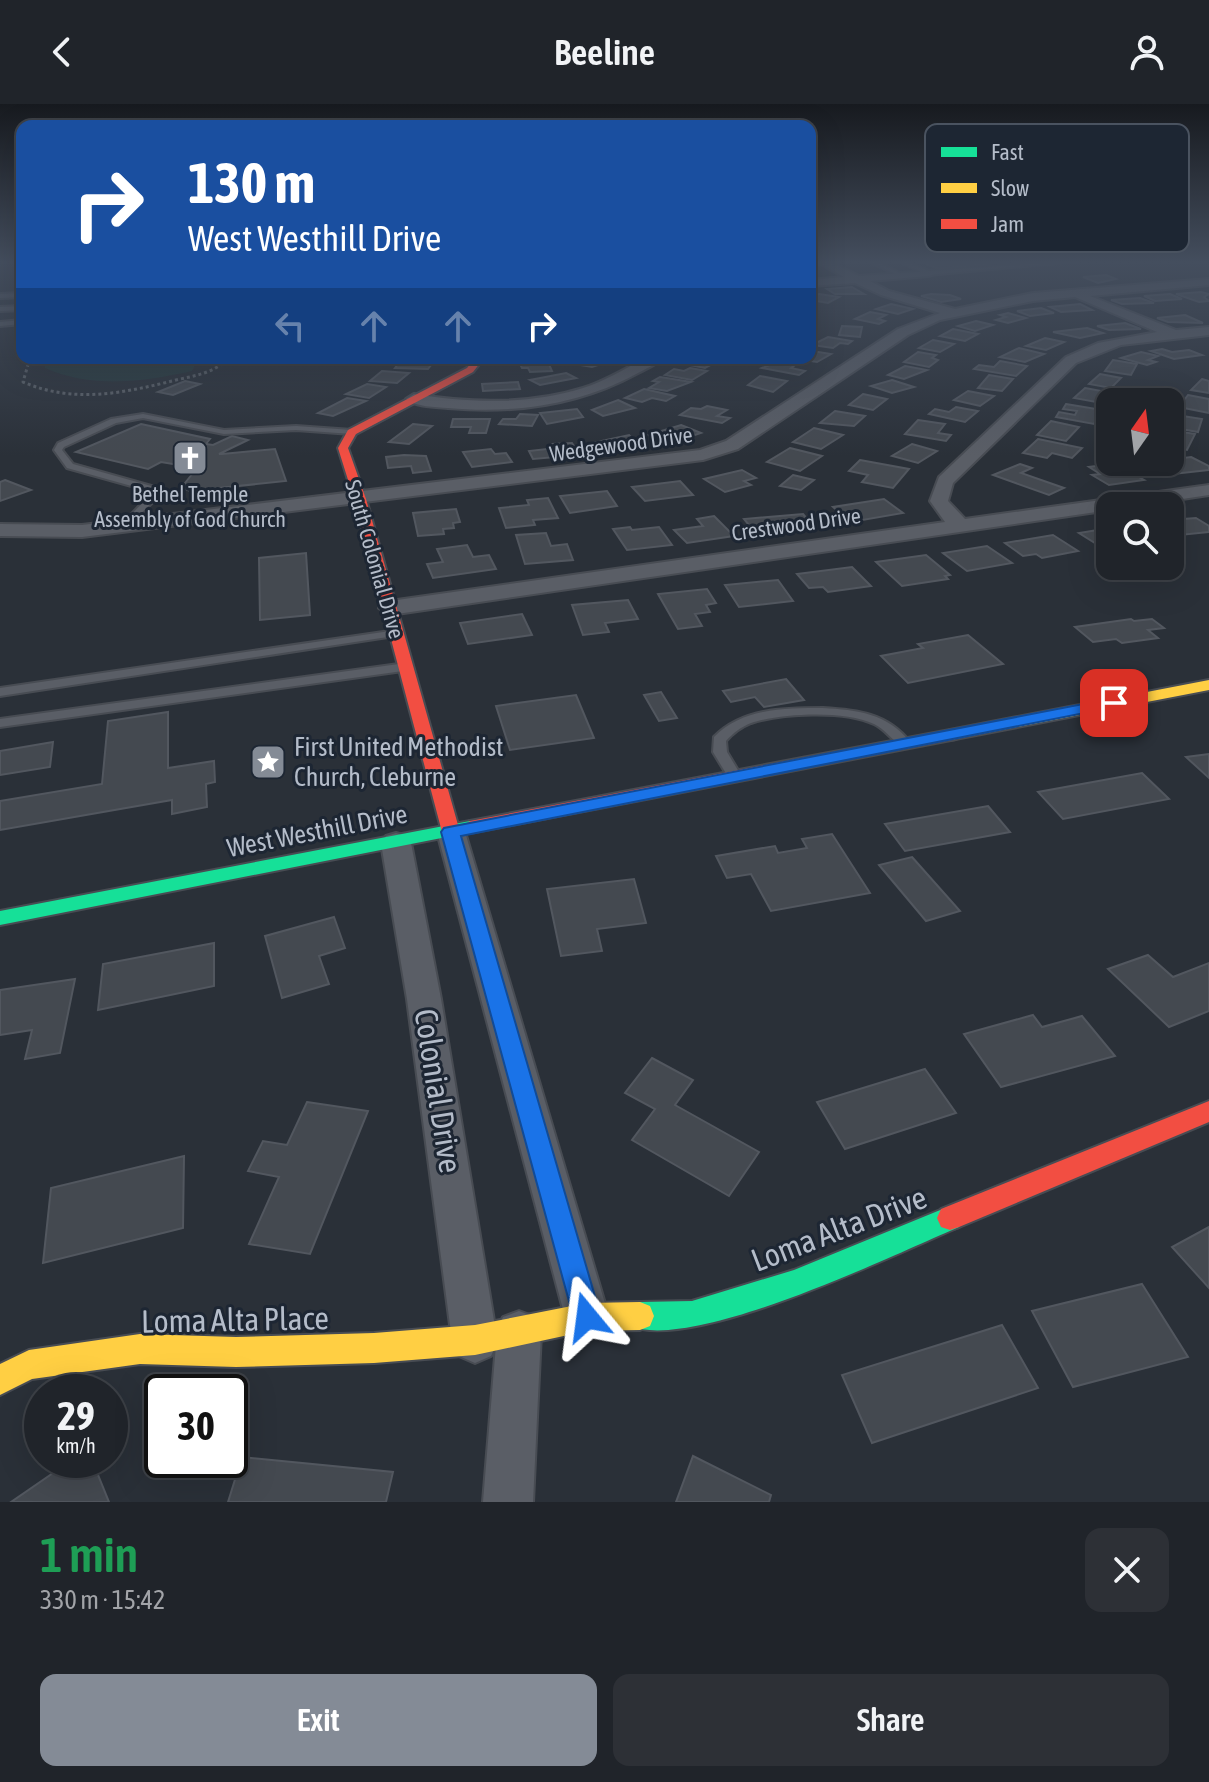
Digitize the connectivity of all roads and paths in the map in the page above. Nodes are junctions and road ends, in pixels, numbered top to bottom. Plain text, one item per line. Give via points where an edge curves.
1 (918, 326) edge
2 (1153, 326) edge
3 (1209, 331) edge
4 (1175, 335) junction
5 (28, 364) edge
6 (221, 364) edge
7 (475, 364) edge
8 (644, 364) edge
9 (414, 399) junction
10 (352, 432) junction
11 (1209, 490) edge
12 (360, 499) junction
13 (959, 524) junction
14 (125, 526) junction
15 (0, 530) edge
16 (390, 608) junction
17 (397, 633) junction
18 (406, 667) junction
19 (1209, 685) edge
20 (0, 692) edge
21 (0, 723) edge
22 (903, 742) junction
23 (735, 777) junction
24 (451, 832) junction
25 (396, 843) junction
26 (0, 918) edge
27 (1209, 1111) edge
28 (587, 1317) junction
29 (497, 1336) junction
30 (0, 1380) edge
31 (508, 1502) edge

1 - 12 street, Wedgewood Drive via 719,451
2 - 4 street
3 - 4 street
4 - 13 street via 1109,345 1071,360 945,481 937,498 940,508
5 - 6 path via 23,382 84,395 142,388
7 - 9 street
8 - 9 street via 590,390 560,397 477,406
9 - 10 street
10 - 12 street, South Colonial Drive via 343,448
10 - 14 lane via 224,432 143,416 114,421 61,445 58,450 70,466 159,491
11 - 13 street, Crestwood Drive
12 - 14 street, Wedgewood Drive
12 - 16 street, South Colonial Drive
13 - 16 street, Crestwood Drive
14 - 15 street, Wedgewood Drive
16 - 17 street, South Colonial Drive
17 - 18 street, South Colonial Drive
17 - 20 lane
18 - 21 lane
18 - 24 street, South Colonial Drive
19 - 22 street, West Westhill Drive
22 - 23 street, West Westhill Drive
22 - 23 lane via 889,727 855,713 815,709 769,716 734,725 719,740
23 - 24 street, West Westhill Drive
24 - 25 street, West Westhill Drive
24 - 28 street
25 - 26 street, West Westhill Drive
25 - 29 street, Colonial Drive
27 - 28 street, Loma Alta Drive via 795,1283 692,1315
28 - 29 street, Loma Alta Drive
29 - 30 street, Loma Alta Place via 374,1348 140,1349 29,1365
29 - 31 street

